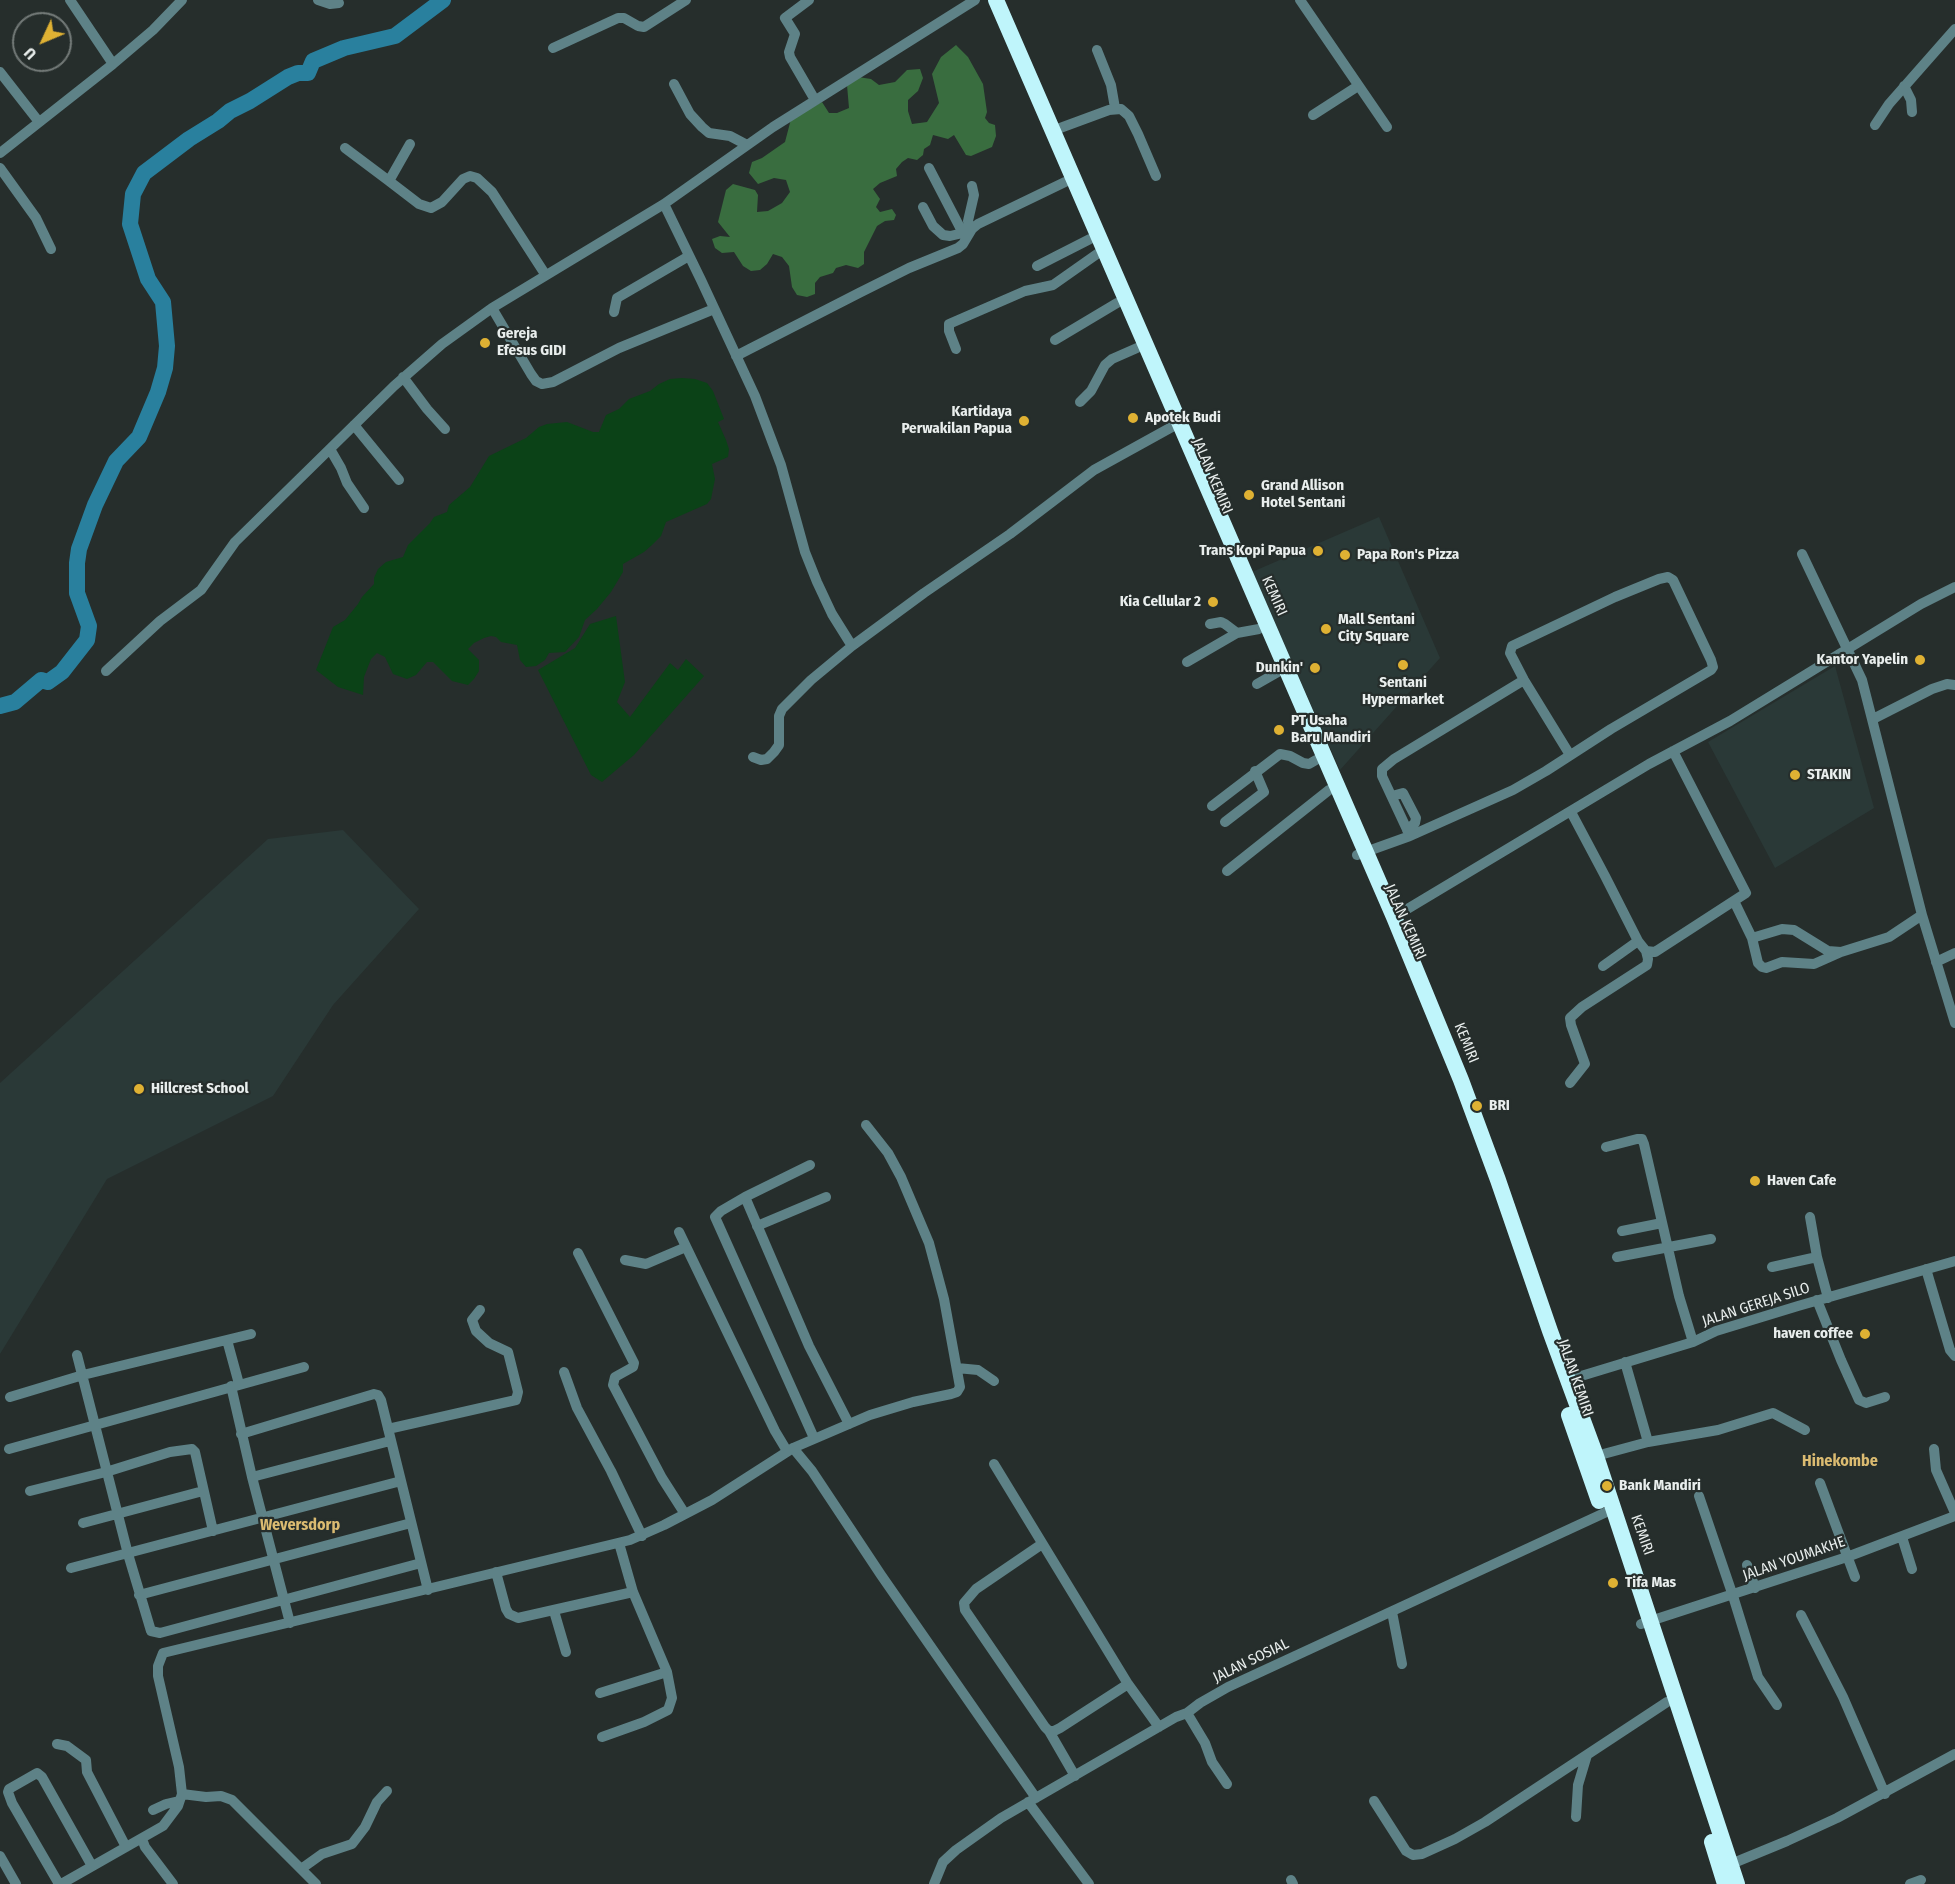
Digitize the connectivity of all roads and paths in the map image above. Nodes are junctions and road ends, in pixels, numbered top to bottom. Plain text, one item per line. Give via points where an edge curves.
1 (70, 0) edge
2 (182, 0) edge
3 (318, 0) edge
4 (686, 0) edge
5 (809, 0) edge
6 (975, 0) edge
7 (986, 0) edge
8 (996, 0) edge
9 (1300, 0) edge
10 (339, 3) dead end
11 (1955, 29) edge
12 (553, 48) dead end
13 (1097, 50) dead end
14 (114, 64) junction
15 (0, 72) edge
16 (674, 84) dead end
17 (1358, 86) junction
18 (1904, 86) junction
19 (815, 100) junction
20 (1115, 108) junction
21 (1912, 112) dead end
22 (1313, 115) dead end
23 (39, 123) junction
24 (1875, 125) dead end
25 (1386, 127) dead end
26 (1052, 131) junction
27 (410, 144) dead end
28 (747, 145) junction
29 (345, 148) dead end
30 (0, 153) edge
31 (0, 168) edge
32 (929, 168) dead end
33 (1156, 177) dead end
34 (389, 181) junction
35 (1065, 182) junction
36 (972, 186) dead end
37 (664, 204) junction
38 (923, 207) dead end
39 (967, 234) junction
40 (51, 249) dead end
41 (1099, 253) junction
42 (689, 256) junction
43 (1037, 266) dead end
44 (545, 274) junction
45 (1117, 303) junction
46 (492, 308) junction
47 (714, 309) junction
48 (614, 312) dead end
49 (1055, 340) dead end
50 (1137, 348) junction
51 (957, 349) dead end
52 (736, 356) junction
53 (404, 377) junction
54 (1080, 402) dead end
55 (354, 425) junction
56 (1175, 425) junction
57 (445, 429) dead end
58 (330, 449) junction
59 (399, 480) dead end
60 (364, 508) dead end
61 (1802, 554) dead end
62 (1955, 587) edge
63 (1210, 624) dead end
64 (1259, 629) junction
65 (1237, 633) junction
66 (852, 646) junction
67 (1848, 648) junction
68 (1187, 662) dead end
69 (106, 671) dead end
70 (1278, 672) junction
71 (1524, 680) junction
72 (1257, 684) dead end
73 (1955, 685) edge
74 (1873, 719) junction
75 (1673, 751) junction
76 (1570, 755) junction
77 (753, 757) dead end
78 (1316, 760) junction
79 (1255, 771) junction
80 (1329, 790) junction
81 (1212, 806) dead end
82 (1570, 812) junction
83 (1225, 822) dead end
84 (1409, 833) junction
85 (1362, 854) junction
86 (1227, 871) dead end
87 (1734, 901) junction
88 (1922, 915) junction
89 (1394, 917) junction
90 (1752, 938) junction
91 (1638, 941) junction
92 (1646, 951) junction
93 (1841, 952) junction
94 (1955, 953) edge
95 (1603, 966) dead end
96 (1939, 971) junction
97 (1955, 1023) edge
98 (1570, 1083) dead end
99 (866, 1125) dead end
100 (1606, 1147) dead end
101 (810, 1165) dead end
102 (745, 1197) junction
103 (825, 1197) dead end
104 (1810, 1217) dead end
105 (1662, 1223) junction
106 (758, 1226) junction
107 (1622, 1231) dead end
108 (679, 1232) dead end
109 (1711, 1239) dead end
110 (686, 1247) junction
111 (1667, 1247) junction
112 (578, 1253) dead end
113 (1617, 1257) dead end
114 (1817, 1257) junction
115 (625, 1260) dead end
116 (1955, 1261) edge
117 (1772, 1267) dead end
118 (1926, 1269) junction
119 (1822, 1299) junction
120 (480, 1310) dead end
121 (251, 1334) dead end
122 (227, 1340) junction
123 (1693, 1342) junction
124 (77, 1355) dead end
125 (1955, 1356) edge
126 (1625, 1362) junction
127 (303, 1367) dead end
128 (957, 1368) junction
129 (564, 1372) dead end
130 (83, 1376) junction
131 (1568, 1380) junction
132 (994, 1381) dead end
133 (235, 1385) junction
134 (10, 1397) dead end
135 (1885, 1397) dead end
136 (849, 1424) junction
137 (96, 1426) junction
138 (388, 1429) junction
139 (1806, 1430) dead end
140 (241, 1434) junction
141 (814, 1438) junction
142 (390, 1441) junction
143 (1648, 1442) junction
144 (9, 1449) dead end
145 (1934, 1449) dead end
146 (790, 1450) junction
147 (1596, 1456) junction
148 (994, 1464) dead end
149 (106, 1472) junction
150 (252, 1477) junction
151 (401, 1481) junction
152 (1820, 1483) dead end
153 (30, 1491) dead end
154 (203, 1491) junction
155 (1699, 1496) dead end
156 (1608, 1511) junction
157 (118, 1514) junction
158 (685, 1514) junction
159 (1955, 1514) edge
160 (263, 1517) junction
161 (83, 1523) dead end
162 (411, 1523) junction
163 (213, 1531) junction
164 (642, 1536) junction
165 (1902, 1537) junction
166 (619, 1543) junction
167 (1042, 1544) junction
168 (128, 1554) junction
169 (1847, 1557) junction
170 (273, 1559) junction
171 (421, 1563) junction
172 (1747, 1565) dead end
173 (71, 1568) dead end
174 (1912, 1569) dead end
175 (496, 1572) junction
176 (1855, 1577) dead end
177 (1755, 1588) junction
178 (428, 1590) junction
179 (633, 1592) junction
180 (139, 1595) junction
181 (1733, 1596) junction
182 (284, 1600) junction
183 (554, 1611) junction
184 (1392, 1612) junction
185 (1801, 1615) dead end
186 (291, 1623) junction
187 (1646, 1623) junction
188 (566, 1652) dead end
189 (1402, 1664) dead end
190 (667, 1672) junction
191 (1128, 1684) junction
192 (600, 1693) dead end
193 (1667, 1702) junction
194 (1777, 1705) dead end
195 (1187, 1713) junction
196 (1159, 1727) junction
197 (1049, 1731) junction
198 (602, 1737) dead end
199 (57, 1744) dead end
200 (1955, 1754) edge
201 (1587, 1755) junction
202 (1074, 1776) junction
203 (1227, 1784) dead end
204 (387, 1791) dead end
205 (1885, 1794) junction
206 (180, 1798) junction
207 (1032, 1800) junction
208 (1374, 1801) dead end
209 (153, 1810) dead end
210 (1576, 1817) dead end
211 (142, 1839) junction
212 (126, 1847) junction
213 (0, 1856) edge
214 (1731, 1864) junction
215 (92, 1866) junction
216 (301, 1869) junction
217 (1921, 1880) dead end
218 (16, 1884) edge
219 (60, 1884) edge
220 (173, 1884) edge
221 (316, 1884) edge
222 (934, 1884) edge
223 (1089, 1884) edge
224 (1725, 1884) edge
225 (1737, 1884) edge
226 (1910, 1884) edge

1 - 14 street
2 - 14 street
3 - 10 street
4 - 12 street via 644,27 618,18
5 - 19 street via 785,18 795,34 790,57
6 - 19 street
7 - 35 highway, JALAN KEMIRI
8 - 26 highway, JALAN KEMIRI
9 - 17 street
11 - 18 street
13 - 20 street
14 - 23 street
15 - 23 street
16 - 28 street via 702,128
17 - 22 street
17 - 25 street
18 - 21 street
18 - 24 street
19 - 28 street
20 - 26 street
20 - 33 street via 1129,116
23 - 30 street
26 - 41 highway, JALAN KEMIRI
27 - 34 street
28 - 37 street
29 - 34 street
31 - 40 street via 36,218
32 - 39 street
34 - 44 street via 430,208 442,202 463,179 477,178 492,192
35 - 39 street via 994,216
35 - 41 highway, JALAN KEMIRI
36 - 39 street
37 - 42 street
37 - 44 street
38 - 39 street via 943,236
39 - 52 street via 958,248
41 - 43 street
41 - 45 highway, JALAN KEMIRI
41 - 51 street via 1053,285 1025,291 949,324
41 - 56 highway, KEMIRI
42 - 47 street
42 - 48 street via 618,298
44 - 46 street
45 - 49 street
45 - 50 highway, JALAN KEMIRI
46 - 47 street via 536,381 542,384
46 - 53 street
47 - 52 street
50 - 54 street via 1105,365
50 - 56 highway, JALAN KEMIRI
52 - 66 street via 774,446 817,582
53 - 55 street
53 - 57 street
55 - 58 street
55 - 59 street
56 - 64 highway, JALAN KEMIRI
56 - 66 street via 1094,470
56 - 85 highway, KEMIRI
58 - 60 street via 346,483
58 - 69 street via 235,542 201,590
61 - 67 street
62 - 67 street
63 - 65 street via 1225,624
64 - 65 street
64 - 70 highway, JALAN KEMIRI
65 - 68 street
66 - 77 street via 782,709 779,745 774,752 766,759
67 - 74 street
67 - 75 street via 1761,703
70 - 72 street
70 - 78 highway, JALAN KEMIRI
71 - 76 street
71 - 76 street via 1510,653 1514,643 1659,579 1668,577 1676,584 1713,667
71 - 84 street via 1382,769
73 - 74 street via 1932,689
74 - 88 street
75 - 82 street
75 - 87 street via 1746,893
76 - 84 street via 1513,790
78 - 79 street via 1303,763 1280,754
78 - 80 highway, JALAN KEMIRI
79 - 81 street
79 - 83 street via 1264,792
80 - 85 highway, JALAN KEMIRI
80 - 86 street
82 - 89 street
82 - 91 street
84 - 85 street
85 - 89 highway, KEMIRI
85 - 156 highway, JALAN KEMIRI via 1464,1112
87 - 90 street
87 - 92 street via 1655,952
88 - 93 street via 1889,937
88 - 96 street
89 - 131 highway, KEMIRI via 1461,1080
90 - 93 street via 1782,929 1794,930 1828,951
90 - 93 street via 1758,963 1767,968 1782,962 1814,964
91 - 92 street
91 - 95 street
92 - 98 street via 1647,965 1570,1018 1585,1064
94 - 96 street
96 - 97 street
99 - 128 street via 901,1177 929,1242
100 - 105 street via 1642,1139
101 - 102 street
102 - 106 street
102 - 141 street via 717,1214 716,1221
103 - 106 street
104 - 114 street
105 - 107 street
105 - 111 street
106 - 136 street via 809,1346
108 - 110 street
109 - 111 street
110 - 115 street via 646,1264
110 - 146 street via 776,1431
111 - 113 street
111 - 123 street
112 - 158 street via 634,1363 615,1377 613,1385
114 - 117 street
114 - 119 street
116 - 118 street, JALAN GEREJA SILO
118 - 119 street, JALAN GEREJA SILO
118 - 125 street
119 - 123 street, JALAN GEREJA SILO via 1716,1331
119 - 135 street via 1859,1400 1866,1403
120 - 138 street via 472,1320 476,1331 508,1352 518,1392 516,1400
121 - 122 street
122 - 130 street
122 - 133 street
123 - 126 street, JALAN GEREJA SILO
124 - 130 street
126 - 131 street, JALAN GEREJA SILO
126 - 143 street
127 - 133 street
128 - 132 street via 978,1370
128 - 136 street via 957,1392
129 - 164 street via 577,1408
130 - 134 street
130 - 137 street
131 - 147 highway, KEMIRI
133 - 137 street
133 - 140 street
136 - 141 street
137 - 144 street
137 - 149 street
138 - 140 street via 381,1400 374,1394
138 - 142 street
139 - 143 street via 1773,1413 1718,1430
140 - 150 street
141 - 146 street
142 - 150 street
142 - 151 street
143 - 147 street
145 - 159 street via 1936,1470
146 - 158 street
146 - 207 street via 812,1471
147 - 156 highway, KEMIRI
148 - 167 street
149 - 153 street
149 - 154 street via 192,1449
149 - 157 street
150 - 160 street
151 - 160 street
151 - 162 street
152 - 169 street
154 - 157 street
154 - 163 street
155 - 181 street
156 - 184 street, JALAN SOSIAL
156 - 187 highway, KEMIRI via 1637,1575
157 - 161 street
157 - 168 street
158 - 164 street
159 - 165 street, JALAN YOUMAKHE
160 - 163 street
160 - 170 street
162 - 170 street
162 - 171 street
163 - 168 street
164 - 166 street
165 - 169 street, JALAN YOUMAKHE
165 - 174 street
166 - 175 street
166 - 179 street
167 - 191 street
167 - 197 street via 976,1589 963,1606
168 - 173 street
168 - 180 street
169 - 176 street
169 - 177 street, JALAN YOUMAKHE
170 - 180 street
170 - 182 street
171 - 178 street
171 - 182 street
172 - 177 street
175 - 178 street
175 - 183 street via 506,1609 513,1617
177 - 181 street, JALAN YOUMAKHE
178 - 186 street
179 - 183 street
179 - 190 street
180 - 182 street via 147,1624 155,1633
181 - 187 street, JALAN YOUMAKHE
181 - 194 street via 1758,1677
182 - 186 street
183 - 188 street
184 - 189 street
184 - 195 street, JALAN SOSIAL via 1228,1687
185 - 205 street via 1843,1697
186 - 206 street via 163,1653 158,1676 178,1767
187 - 193 highway
187 - 214 highway, KEMIRI
190 - 192 street
190 - 198 street via 672,1698 668,1710
191 - 196 street
191 - 197 street via 1060,1728
193 - 201 street
193 - 224 highway
195 - 196 street, JALAN SOSIAL
195 - 203 street
196 - 202 street, JALAN SOSIAL
197 - 202 street
199 - 212 street via 86,1760 87,1772
200 - 205 street
201 - 208 street via 1485,1822 1422,1854 1406,1851
201 - 210 street via 1578,1785
202 - 207 street, JALAN SOSIAL
204 - 216 street via 352,1845 322,1854
205 - 214 street
206 - 209 street
206 - 211 street via 163,1826
206 - 216 street via 221,1796 232,1800
207 - 222 street, JALAN SOSIAL via 948,1857
207 - 223 street
211 - 212 street
211 - 220 street
212 - 215 street
213 - 218 street
214 - 225 highway
215 - 219 street
215 - 219 street via 39,1774 9,1789 12,1803
216 - 221 street
217 - 226 street

